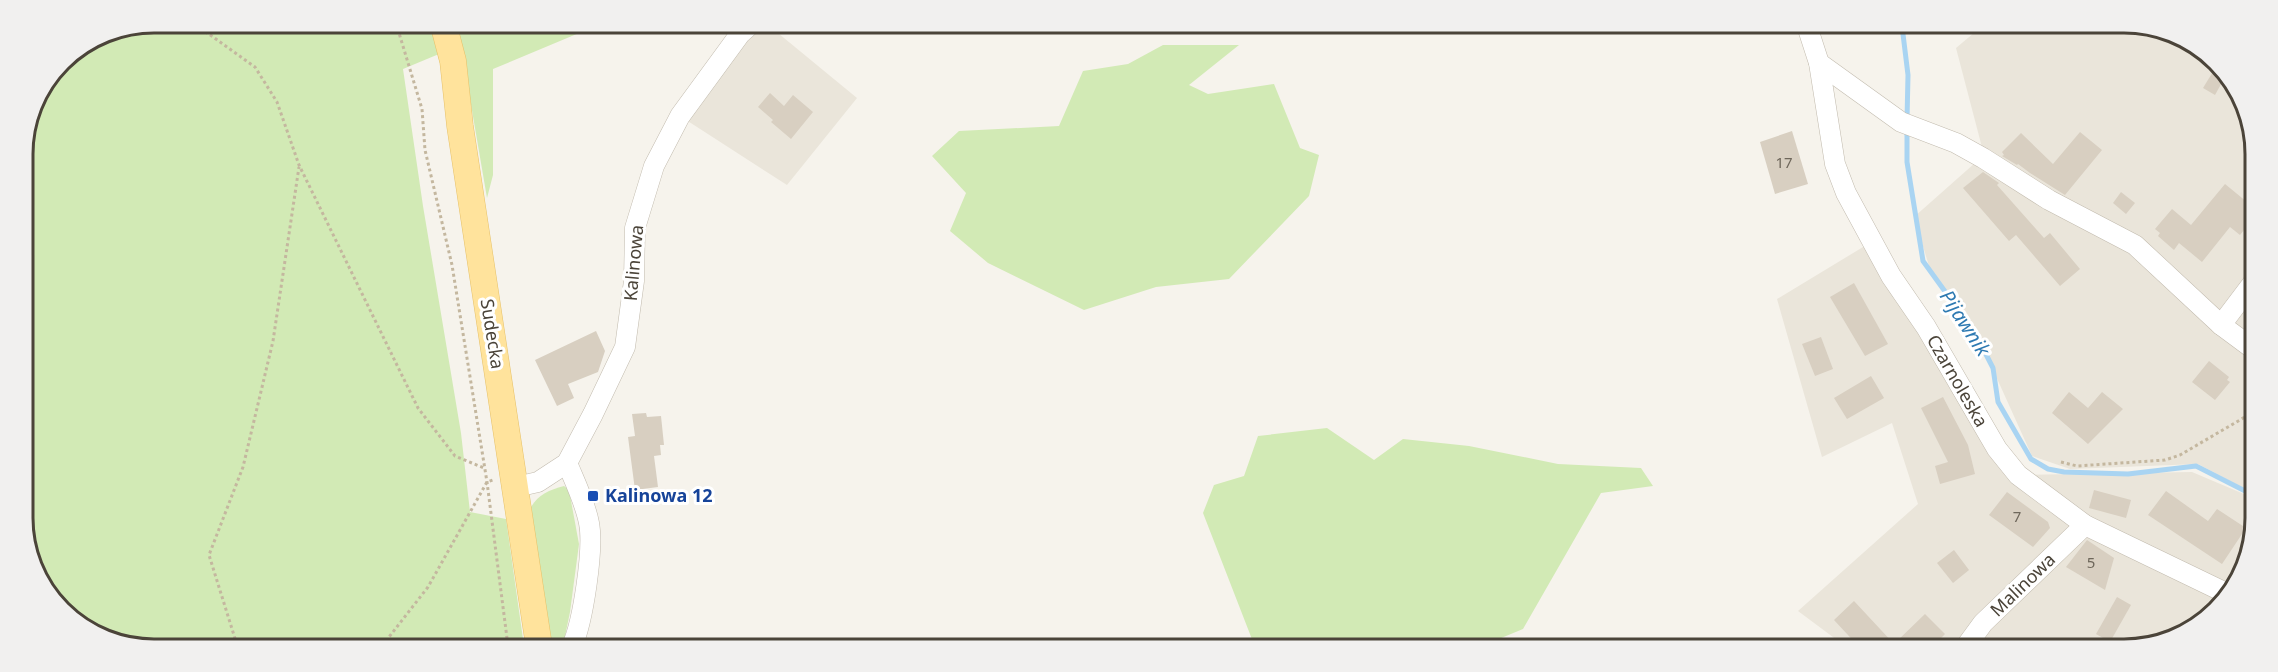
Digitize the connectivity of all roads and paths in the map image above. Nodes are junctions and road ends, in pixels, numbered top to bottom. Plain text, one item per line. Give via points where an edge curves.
1 (207, 33) edge
2 (399, 33) edge
3 (446, 33) edge
4 (741, 33) edge
5 (1809, 33) edge
6 (1819, 63) junction
7 (299, 165) junction
8 (2245, 293) edge
9 (2221, 325) junction
10 (2245, 343) edge
11 (2245, 417) edge
12 (2061, 462) dead end
13 (567, 463) junction
14 (484, 468) junction
15 (487, 482) junction
16 (516, 487) junction
17 (2085, 525) junction
18 (2221, 591) edge
19 (235, 639) edge
20 (387, 639) edge
21 (507, 639) edge
22 (537, 639) edge
23 (574, 639) edge
24 (1971, 639) edge

1 - 7 path via 255,67 277,102
2 - 14 path via 422,109 425,150 452,265
3 - 16 main road, Sudecka
4 - 13 street, Kalinowa via 680,116 654,166 635,228 634,281 625,347
5 - 6 street, Czarnoleska
6 - 9 street via 1901,122 1983,158 2049,200 2135,245
6 - 17 street, Czarnoleska via 1835,164 1846,193 1891,276 1926,327 1997,449 2018,475
7 - 14 path via 418,408 455,456
7 - 19 path via 273,341 243,467 209,555
8 - 9 street
9 - 10 street
11 - 12 path via 2173,458 2077,466
13 - 16 street via 538,482
13 - 23 street via 589,524 590,548
14 - 15 path
15 - 20 path via 428,587
15 - 21 path
16 - 22 main road, Sudecka
17 - 18 street, Czarnoleska
17 - 24 street, Malinowa via 1983,623

